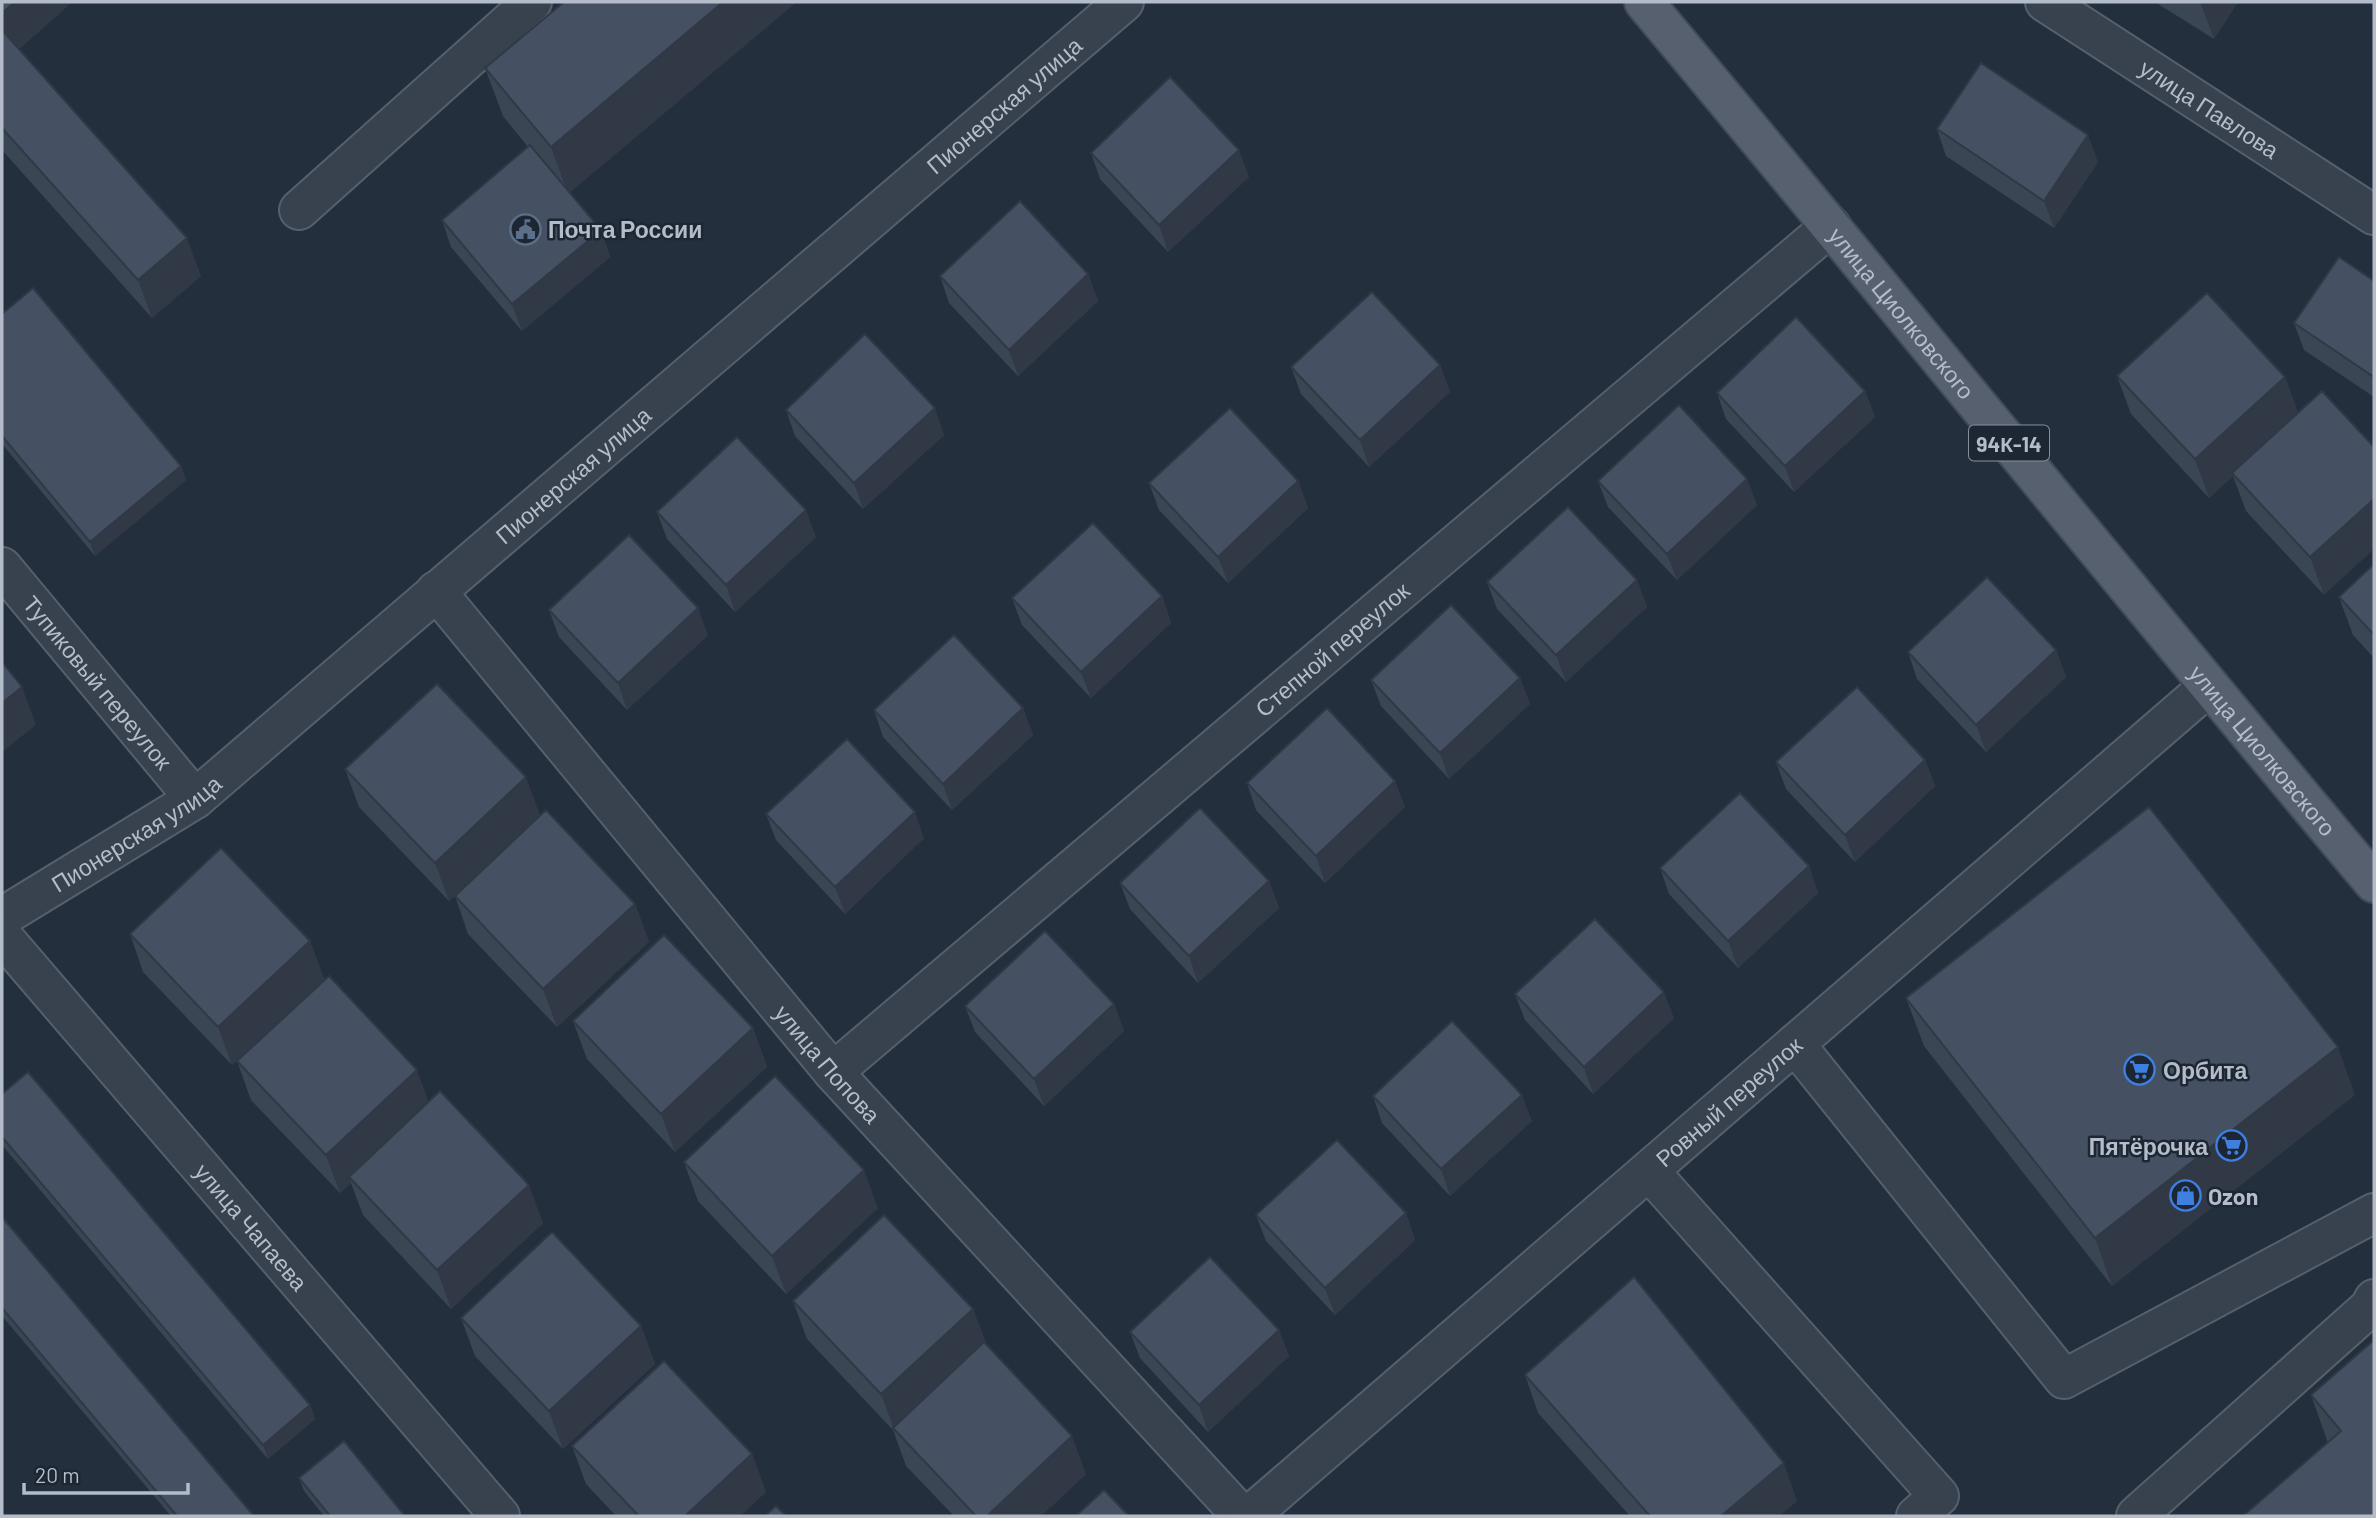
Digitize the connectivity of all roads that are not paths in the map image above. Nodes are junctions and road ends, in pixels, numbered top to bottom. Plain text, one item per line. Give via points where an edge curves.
1 (532, 2) edge
2 (1124, 2) edge
3 (1644, 2) edge
4 (2045, 2) edge
5 (299, 210) dead end
6 (2374, 215) edge
7 (1832, 226) junction
8 (2, 567) edge
9 (436, 591) junction
10 (2209, 686) junction
11 (195, 799) junction
12 (2374, 883) edge
13 (2, 917) edge
14 (2, 936) edge
15 (1795, 1044) junction
16 (833, 1072) junction
17 (1649, 1171) junction
18 (2374, 1213) edge
19 (2374, 1299) edge
20 (500, 1516) edge
21 (1242, 1516) edge
22 (1249, 1516) edge
23 (1916, 1516) edge
24 (2136, 1516) edge

1 - 5 street
2 - 9 street, Пионерская улица
3 - 7 main road, улица Циолковского / 94К-14
4 - 6 street, улица Павлова
7 - 10 main road, улица Циолковского / 94К-14
7 - 16 street, Степной переулок
8 - 11 street, Тупиковый переулок
9 - 11 street, Пионерская улица
9 - 16 street, улица Попова
10 - 12 main road, улица Циолковского / 94К-14
10 - 15 street, Ровный переулок
11 - 13 street, Пионерская улица
14 - 20 street, улица Чапаева
15 - 17 street, Ровный переулок
15 - 18 street via 2064,1379
16 - 21 street, улица Попова
17 - 22 street, Ровный переулок
17 - 23 street via 1939,1496
19 - 24 street

